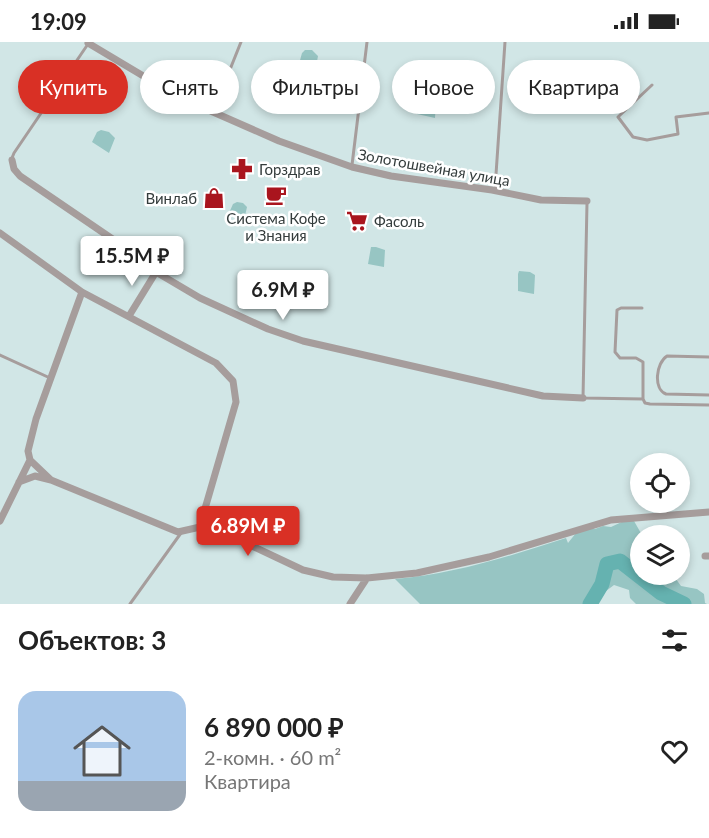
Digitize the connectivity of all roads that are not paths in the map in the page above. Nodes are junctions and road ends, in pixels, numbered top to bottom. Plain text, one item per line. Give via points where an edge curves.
1 (241, 42) edge
2 (367, 42) edge
3 (505, 42) edge
4 (89, 43) edge
5 (234, 60) edge
6 (140, 73) edge
7 (652, 85) dead end
8 (709, 113) edge
9 (217, 114) edge
10 (12, 160) joint
11 (352, 167) junction
12 (495, 191) junction
13 (587, 201) joint
14 (0, 234) edge
15 (156, 272) junction
16 (82, 292) junction
17 (642, 308) dead end
18 (129, 316) junction
19 (0, 355) edge
20 (709, 357) edge
21 (51, 378) junction
22 (709, 395) edge
23 (583, 398) junction
24 (643, 399) junction
25 (709, 405) edge
26 (30, 460) junction
27 (51, 480) junction
28 (19, 482) junction
29 (204, 512) junction
30 (709, 512) edge
31 (0, 521) edge
32 (181, 533) junction
33 (366, 578) junction
34 (130, 604) edge
35 (350, 604) edge

1 - 5 lane
2 - 11 lane
3 - 12 lane
4 - 6 street, Золотошвейная улица
4 - 10 lane
7 - 8 lane via 618,117 633,136 647,141 678,134 676,117
9 - 11 street, Золотошвейная улица via 280,142
10 - 15 street via 20,176
11 - 12 street, Золотошвейная улица
12 - 13 street, Золотошвейная улица via 546,201
13 - 23 lane
14 - 16 street
15 - 18 street
15 - 23 street via 208,302 303,341 543,396
16 - 18 street
16 - 21 street
17 - 24 lane via 616,310 615,352 620,358 643,362
18 - 29 street via 216,363 234,381 236,402
19 - 21 lane
20 - 22 lane via 662,358 658,388 666,394
21 - 26 street via 31,435
23 - 24 lane
24 - 25 lane via 650,404
26 - 27 street
26 - 28 street
27 - 28 street via 35,476
27 - 32 street
28 - 31 street
29 - 32 street via 200,527
29 - 33 street via 216,528 303,570 333,577
30 - 33 street via 611,520 489,557 417,573
32 - 34 lane
33 - 35 street

